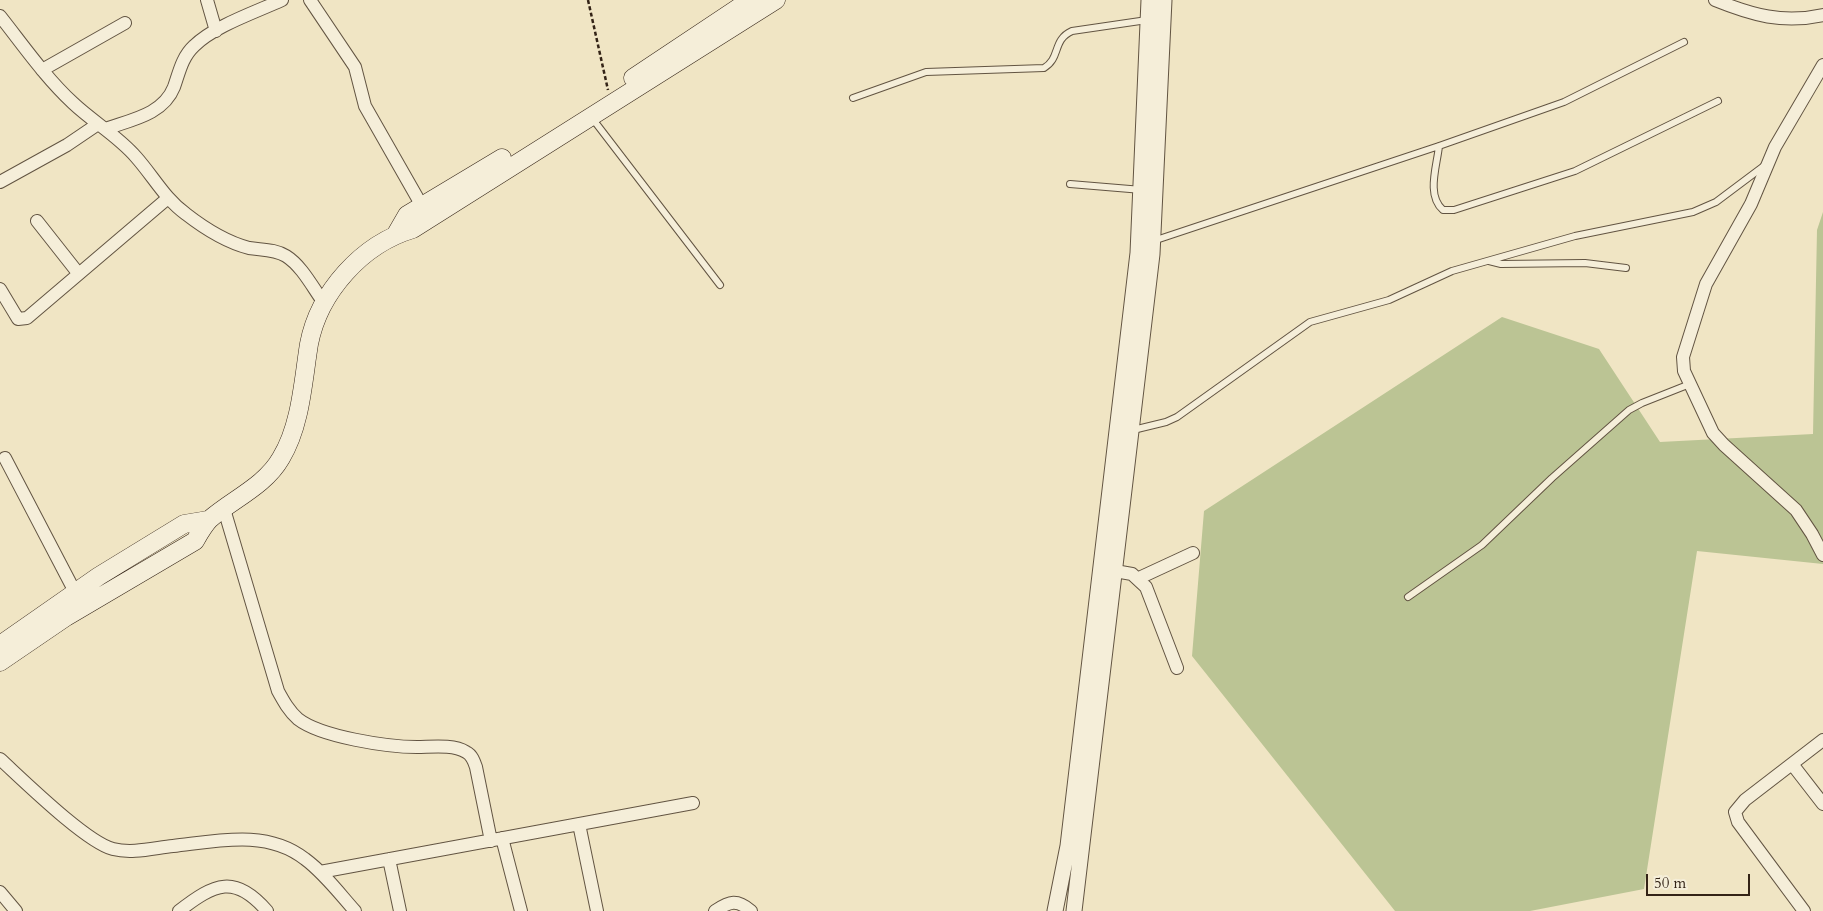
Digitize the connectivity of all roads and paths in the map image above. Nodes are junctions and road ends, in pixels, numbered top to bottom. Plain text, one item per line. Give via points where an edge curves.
1 (207, 0) edge
2 (282, 0) edge
3 (310, 0) edge
4 (588, 0) edge
5 (750, 0) edge
6 (776, 0) edge
7 (1149, 0) edge
8 (1164, 0) edge
9 (1715, 0) edge
10 (1823, 15) edge
11 (0, 16) edge
12 (1148, 20) junction
13 (125, 23) dead end
14 (216, 31) junction
15 (1684, 42) dead end
16 (1823, 65) edge
17 (42, 70) junction
18 (608, 94) junction
19 (853, 98) dead end
20 (1718, 102) dead end
21 (592, 118) junction
22 (101, 127) junction
23 (1439, 146) junction
24 (1768, 164) junction
25 (0, 182) edge
26 (1070, 184) dead end
27 (1148, 191) junction
28 (168, 198) junction
29 (422, 206) junction
30 (36, 222) dead end
31 (396, 234) junction
32 (1153, 241) junction
33 (1489, 261) junction
34 (1626, 268) dead end
35 (78, 273) junction
36 (720, 285) dead end
37 (0, 289) edge
38 (324, 303) junction
39 (1690, 384) junction
40 (1131, 430) junction
41 (5, 458) dead end
42 (224, 509) junction
43 (208, 520) junction
44 (1193, 554) dead end
45 (1823, 555) edge
46 (1115, 571) junction
47 (1139, 578) junction
48 (75, 592) junction
49 (1408, 597) dead end
50 (0, 645) edge
51 (0, 662) edge
52 (1177, 668) dead end
53 (1823, 740) edge
54 (0, 759) edge
55 (1792, 764) junction
56 (693, 803) dead end
57 (1823, 804) edge
58 (579, 824) junction
59 (496, 840) junction
60 (389, 859) junction
61 (320, 872) junction
62 (0, 892) edge
63 (517, 910) edge
64 (16, 911) edge
65 (179, 911) edge
66 (267, 911) edge
67 (355, 911) edge
68 (400, 911) edge
69 (597, 911) edge
70 (715, 911) edge
71 (751, 911) edge
72 (1056, 911) edge
73 (1074, 911) edge
74 (1804, 911) edge

1 - 14 street
2 - 14 street
3 - 29 street via 355,67 366,106
4 - 18 path
5 - 18 main road
6 - 21 main road
7 - 12 street
8 - 27 street
9 - 10 street via 1783,19 1801,20
11 - 17 street
12 - 19 lane via 1072,31 1064,35 1050,65 1044,68 926,72
12 - 27 street
13 - 17 street
14 - 22 street via 193,46 160,109
15 - 23 lane via 1564,102
16 - 24 street via 1774,147
17 - 22 street via 71,102
18 - 29 main road
20 - 23 lane via 1575,171 1454,210 1443,210 1433,195
21 - 31 main road via 413,229
21 - 36 lane
22 - 25 street
22 - 28 street via 136,157
23 - 32 lane
24 - 33 lane via 1716,202 1693,212 1575,236
24 - 39 street via 1706,284 1683,357 1684,371
26 - 27 lane
27 - 32 street
27 - 72 street via 1070,826
28 - 35 street
28 - 38 street via 200,224 226,239 286,256
29 - 31 main road via 407,215
30 - 35 street
31 - 38 main road via 348,270 328,293
32 - 40 street
33 - 34 lane via 1501,264 1585,263
33 - 40 lane via 1440,276 1388,300 1310,322 1177,416 1166,422
35 - 37 street via 45,304 22,320 14,314
38 - 42 main road via 310,342 287,447 263,480
39 - 45 street via 1713,433 1796,510
39 - 49 lane via 1629,410 1482,545
40 - 46 street
41 - 48 street
42 - 43 main road
42 - 59 street via 278,691 287,708 316,729 368,742 465,750 472,756 476,767
43 - 48 main road via 184,524
43 - 51 main road via 195,541 66,617
44 - 47 street
46 - 47 street
46 - 73 street
47 - 52 street via 1151,596
48 - 50 main road
53 - 55 street
54 - 61 street via 69,820 111,849 128,851 259,839 282,845
55 - 57 street
55 - 74 street via 1745,800 1735,812 1738,822
56 - 58 street
58 - 59 street
58 - 69 street
59 - 60 street
59 - 63 street
60 - 61 street
60 - 68 street
61 - 67 street
62 - 64 street
65 - 66 street via 216,888 235,886 249,892
70 - 71 street via 730,902 738,902

